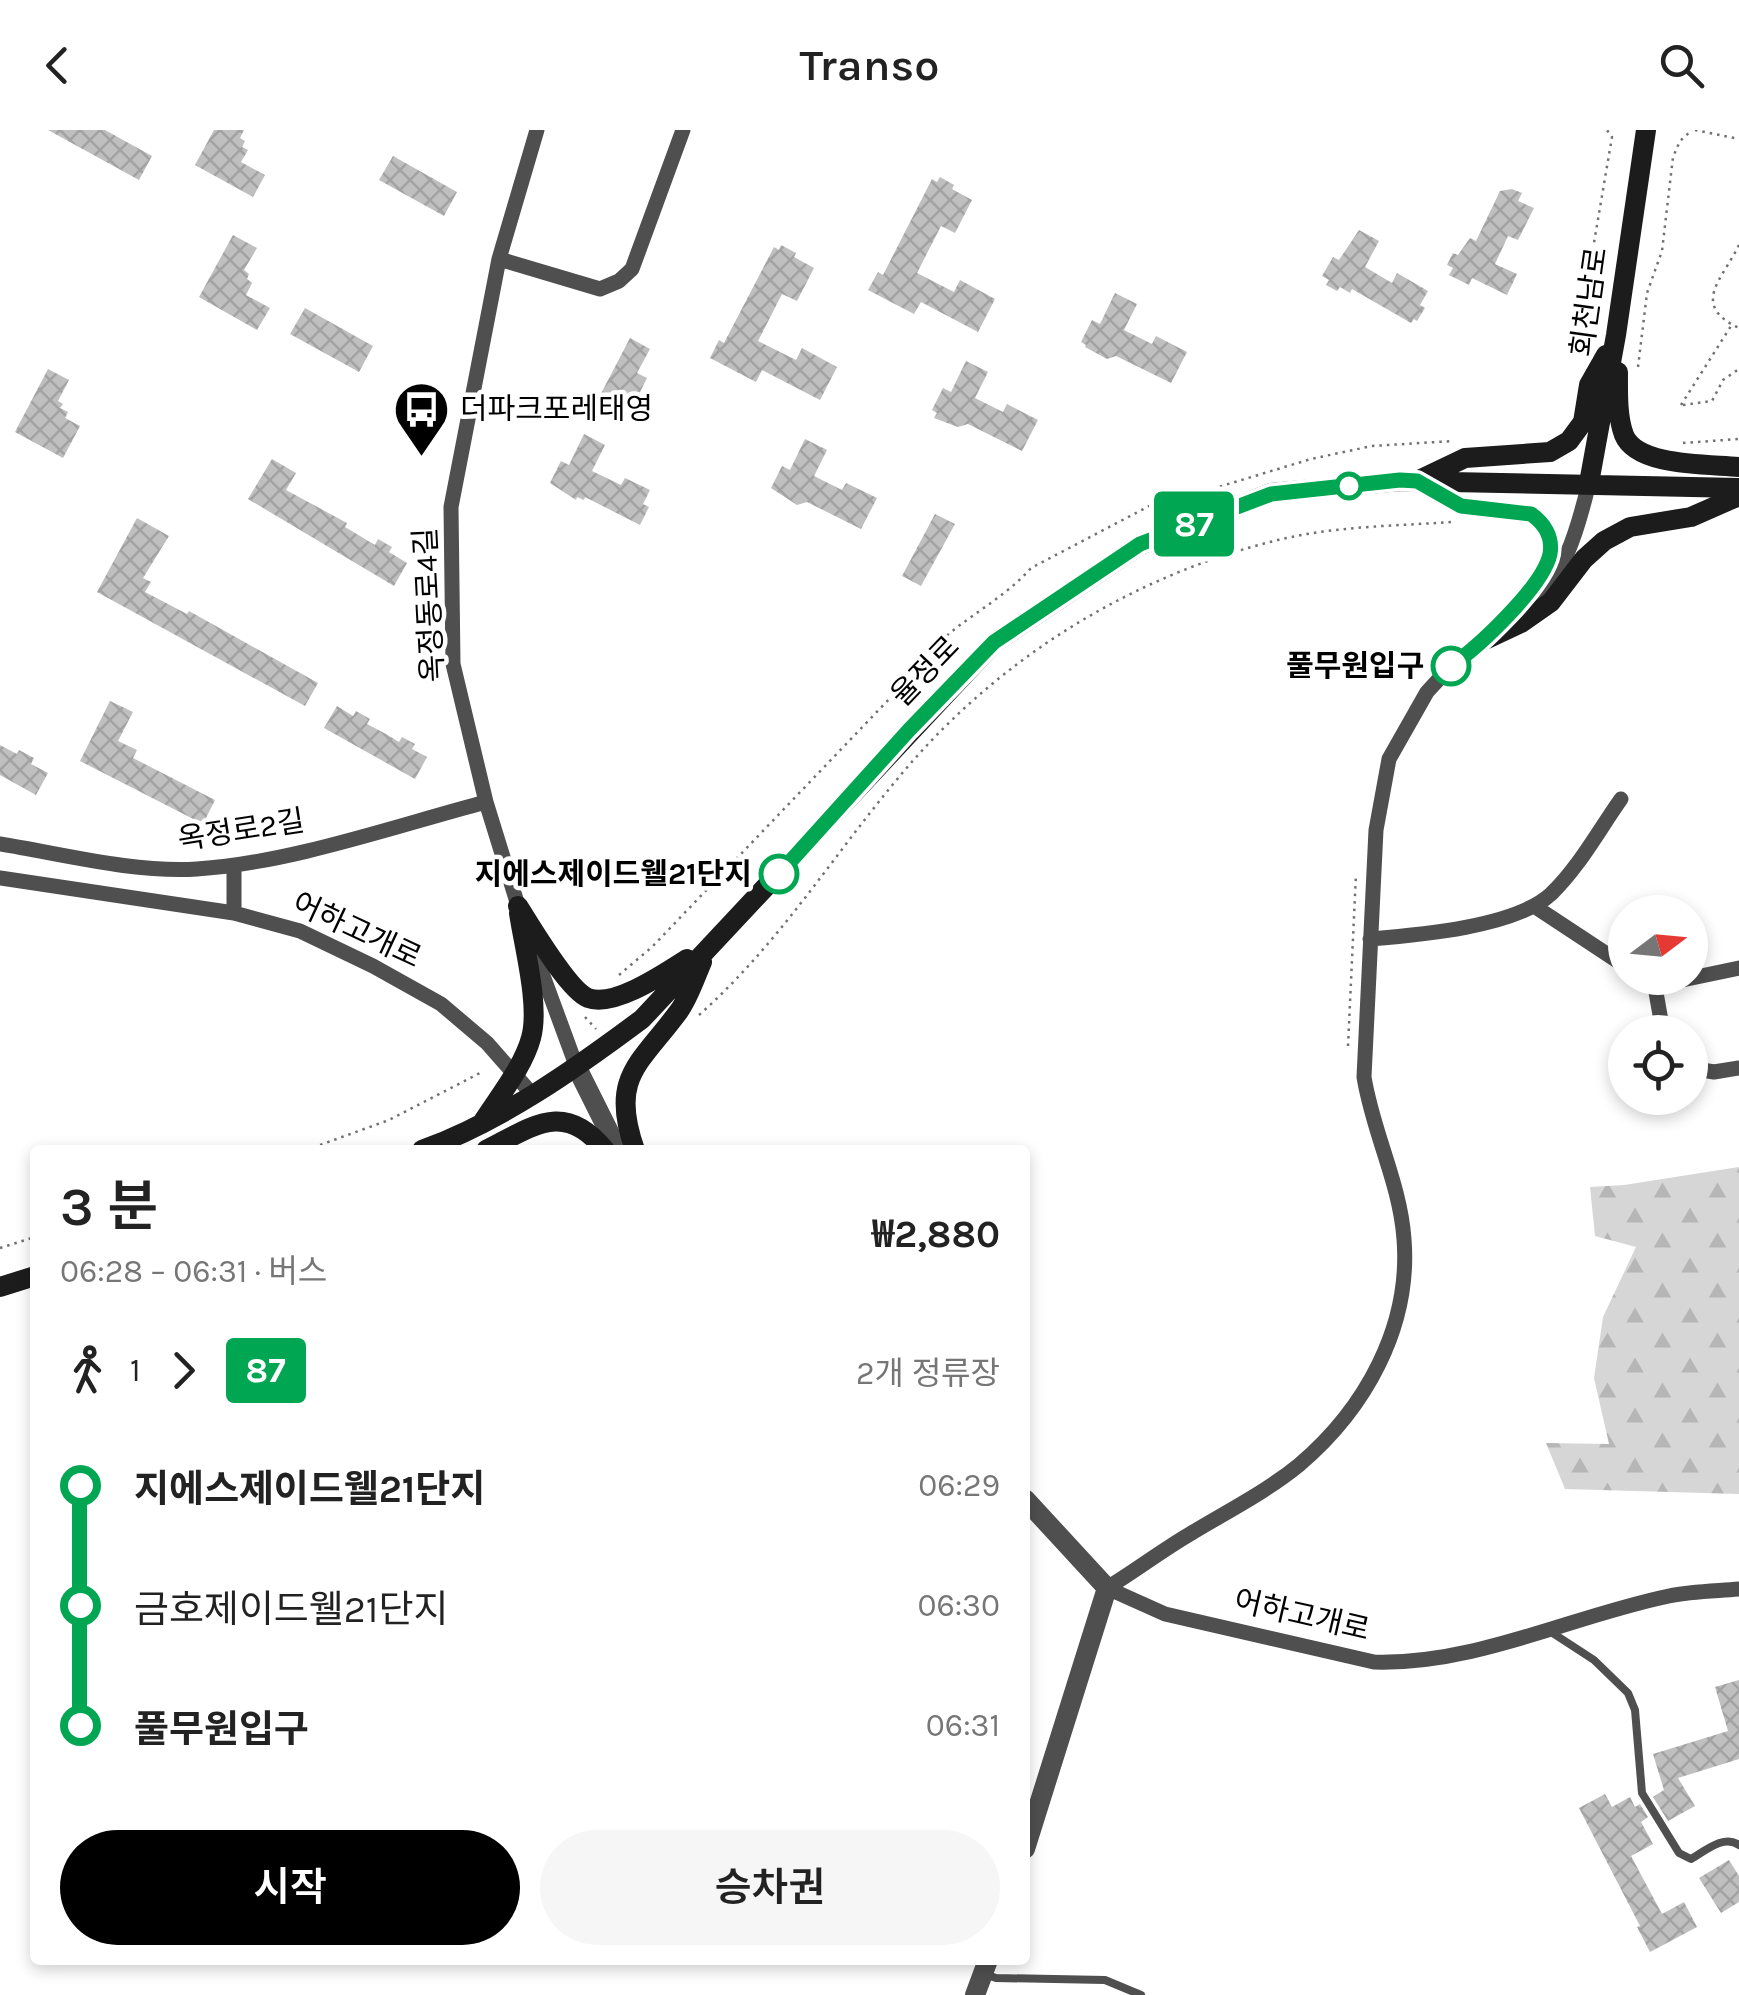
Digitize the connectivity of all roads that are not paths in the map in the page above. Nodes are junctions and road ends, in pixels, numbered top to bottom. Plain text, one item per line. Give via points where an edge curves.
1 (537, 130) edge
2 (682, 130) edge
3 (1646, 130) edge
4 (499, 259) junction
5 (1616, 335) junction
6 (1739, 467) edge
7 (1417, 481) junction
8 (1589, 483) junction
9 (1739, 488) edge
10 (1739, 496) edge
11 (1487, 639) junction
12 (1621, 800) dead end
13 (486, 802) junction
14 (0, 844) edge
15 (234, 865) junction
16 (0, 878) edge
17 (518, 906) junction
18 (1534, 906) junction
19 (234, 914) junction
20 (1370, 939) junction
21 (710, 945) junction
22 (1608, 955) edge
23 (1739, 968) edge
24 (1708, 975) edge
25 (577, 1068) junction
26 (1739, 1068) edge
27 (1708, 1071) edge
28 (514, 1073) junction
29 (532, 1094) junction
30 (483, 1122) junction
31 (433, 1145) edge
32 (497, 1145) edge
33 (601, 1145) edge
34 (616, 1145) edge
35 (633, 1145) edge
36 (30, 1278) edge
37 (0, 1287) edge
38 (1030, 1504) edge
39 (1107, 1588) junction
40 (1739, 1589) edge
41 (1547, 1629) junction
42 (1030, 1834) edge
43 (1739, 1845) edge
44 (985, 1967) edge
45 (974, 1995) edge
46 (1141, 1995) edge

1 - 4 street, 옥정동로4길
2 - 4 street via 632,269 619,281 600,289
3 - 5 main road, 회천남로
4 - 13 street, 옥정동로4길 via 451,507 454,664
5 - 6 main road via 1624,434 1635,451
5 - 7 main road via 1589,385 1583,422 1569,441 1550,452 1465,458
5 - 8 main road, 회천남로
7 - 8 main road, 율정로
7 - 11 street via 1461,506 1531,514 1546,529 1547,562
7 - 21 main road, 율정로 via 1271,494 1140,544 994,642
8 - 9 main road, 율정로
8 - 11 street via 1564,565 1541,596
10 - 11 main road via 1691,517 1630,527 1604,541 1551,602
11 - 20 street via 1426,692 1389,758 1376,830
12 - 18 street via 1565,878
13 - 15 street, 옥정로2길
13 - 17 street, 옥정동로4길
14 - 15 street, 옥정로2길 via 154,869
15 - 19 street
16 - 19 street, 어하고개로
17 - 21 main road via 556,964 588,998 602,1001 656,979
17 - 25 street, 옥정동로4길
17 - 28 main road via 533,1010 532,1037
18 - 20 street via 1441,932
18 - 22 street
19 - 28 street, 어하고개로 via 300,931 407,985 464,1023
20 - 39 street via 1364,1077 1405,1242 1401,1304 1389,1346 1340,1424 1300,1464
21 - 25 main road, 율정로 via 642,1018
21 - 35 main road via 681,1009 634,1064 624,1102
23 - 24 street
25 - 29 main road, 율정로
25 - 34 street
26 - 27 street
28 - 29 street, 어하고개로
28 - 30 main road
29 - 30 main road, 율정로
30 - 31 main road, 율정로
32 - 33 main road via 556,1119
36 - 37 main road
38 - 39 street, 어하고개로
39 - 41 street, 어하고개로 via 1165,1614 1374,1662 1425,1659
39 - 42 street
40 - 41 street, 어하고개로 via 1671,1596
41 - 43 lane via 1594,1660 1633,1702 1642,1793 1679,1853 1691,1859 1725,1840
44 - 45 street
44 - 46 lane via 996,1978 1105,1980

